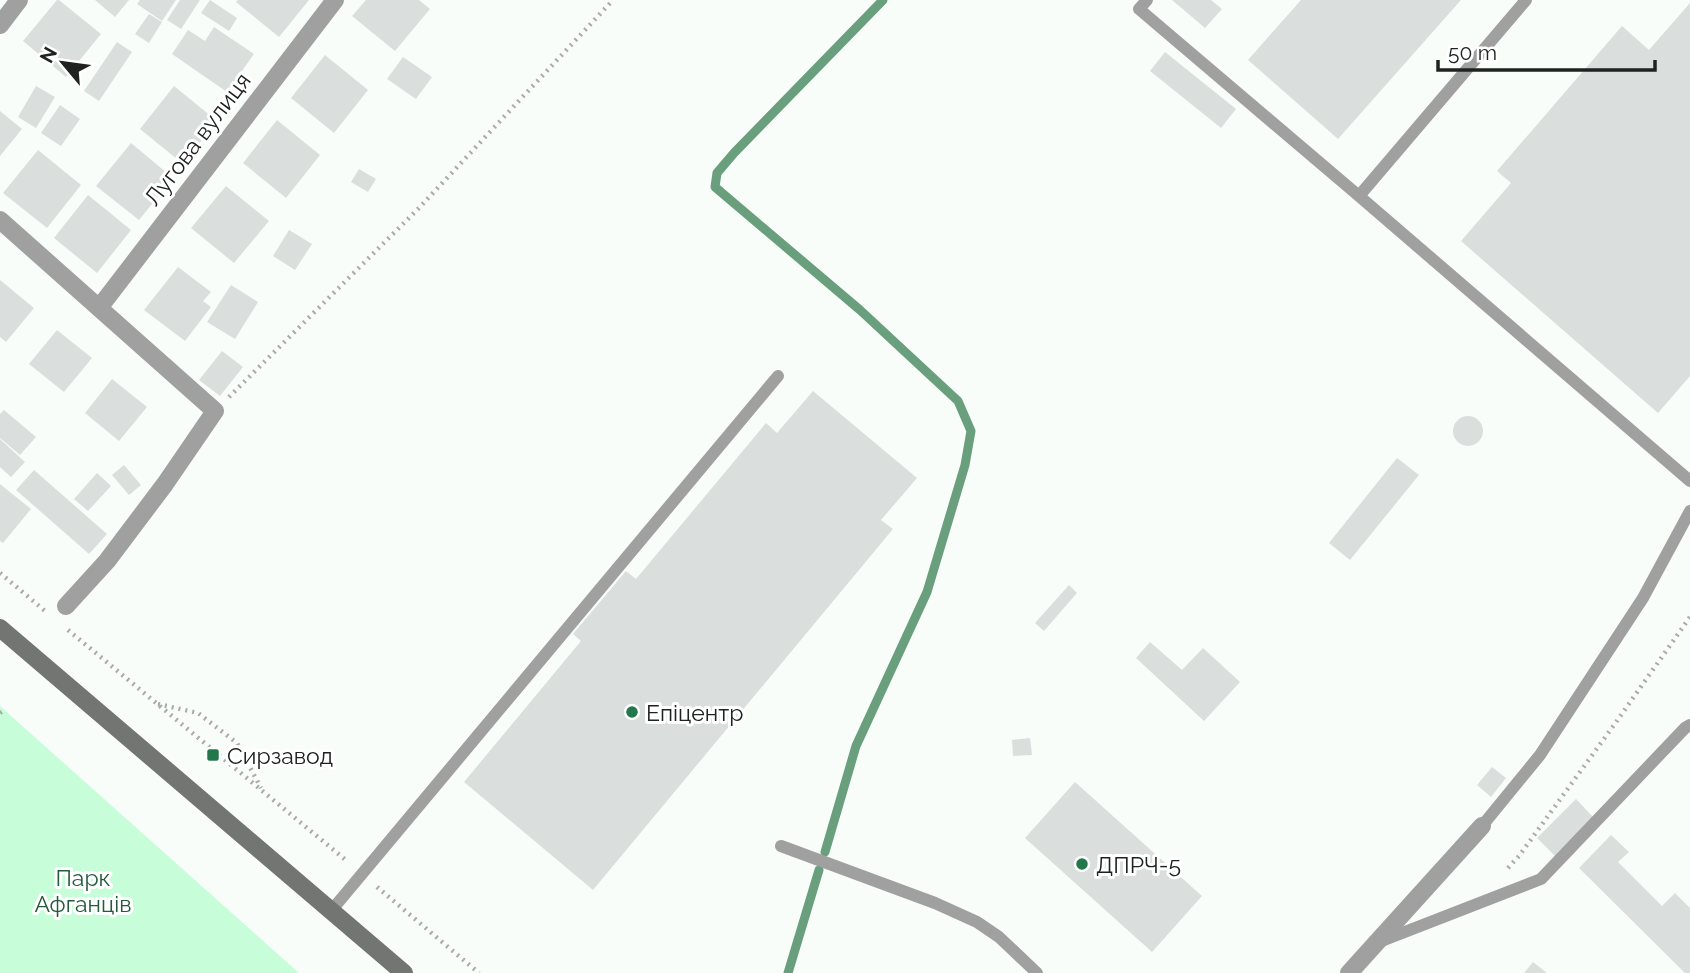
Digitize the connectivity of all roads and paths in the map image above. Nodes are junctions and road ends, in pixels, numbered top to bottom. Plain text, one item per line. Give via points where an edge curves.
1 (19, 0) edge
2 (335, 0) edge
3 (613, 0) edge
4 (1147, 0) edge
5 (1526, 0) edge
6 (0, 26) edge
7 (1359, 196) junction
8 (0, 220) edge
9 (99, 308) junction
10 (778, 376) dead end
11 (215, 411) junction
12 (1690, 481) edge
13 (1690, 511) edge
14 (0, 573) edge
15 (60, 612) joint
16 (1690, 617) edge
17 (0, 628) edge
18 (65, 628) dead end
19 (157, 704) junction
20 (1690, 725) edge
21 (1482, 825) joint
22 (781, 846) dead end
23 (1501, 876) dead end
24 (331, 911) junction
25 (1375, 943) junction
26 (404, 973) edge
27 (1037, 973) edge
28 (1349, 973) edge

1 - 6 street
2 - 9 street, Лугова вулиця
3 - 11 path via 419,208
4 - 7 lane via 1139,9
5 - 7 lane
7 - 12 lane
8 - 9 street
9 - 11 street
10 - 24 lane
11 - 15 street via 107,561
13 - 21 lane via 1643,598 1540,755
14 - 15 path
16 - 23 path
17 - 24 main road
18 - 19 path
19 - 19 path via 262,790 237,743 198,713
20 - 25 lane via 1541,880
21 - 25 street
22 - 27 lane via 977,922
24 - 26 main road
25 - 28 street

